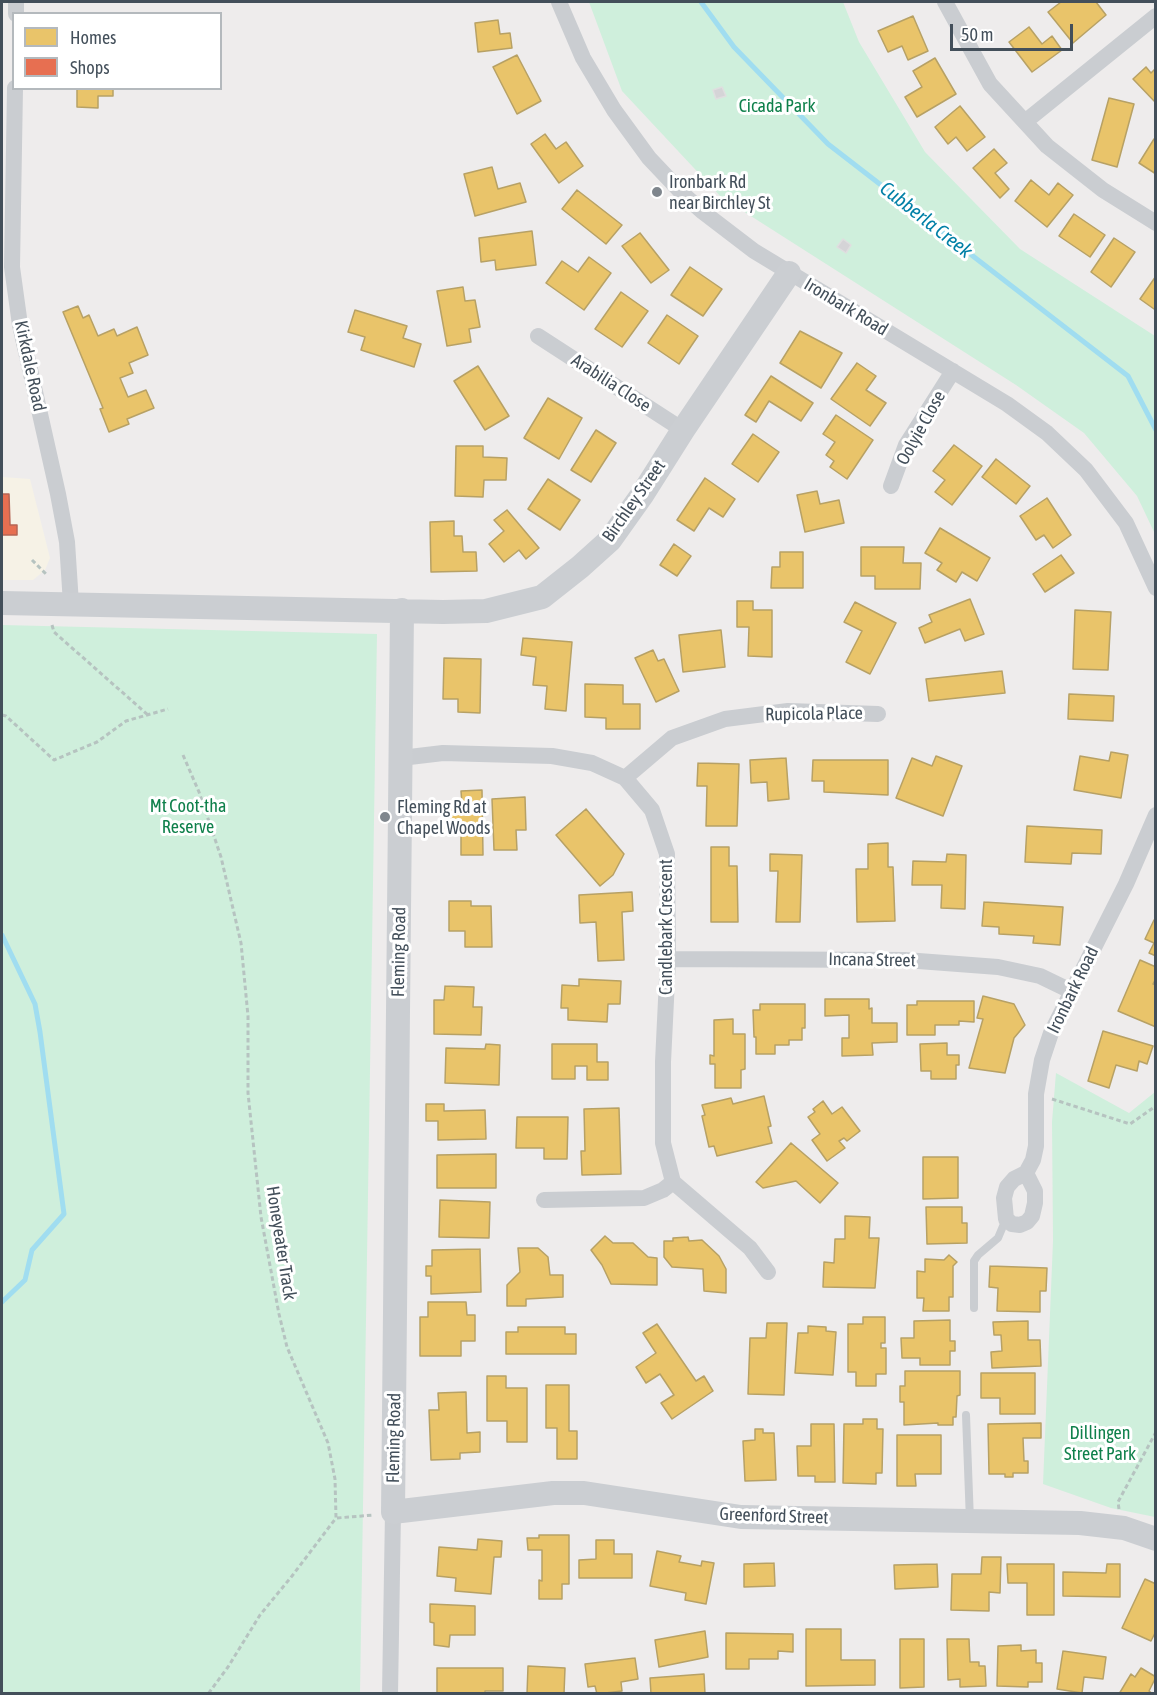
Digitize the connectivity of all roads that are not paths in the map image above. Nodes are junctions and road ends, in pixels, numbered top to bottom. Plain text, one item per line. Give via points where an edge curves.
1 (559, 2) edge
2 (945, 2) edge
3 (1155, 16) edge
4 (15, 90) edge
5 (1026, 121) junction
6 (1155, 223) edge
7 (789, 273) junction
8 (538, 336) dead end
9 (953, 371) junction
10 (683, 430) junction
11 (891, 486) dead end
12 (1152, 569) edge
13 (1155, 588) edge
14 (2, 603) edge
15 (60, 604) junction
16 (402, 610) junction
17 (878, 714) dead end
18 (401, 758) junction
19 (625, 778) junction
20 (1155, 815) edge
21 (668, 959) junction
22 (1071, 991) junction
23 (1026, 1173) junction
24 (673, 1182) junction
25 (544, 1200) dead end
26 (1006, 1219) junction
27 (768, 1272) dead end
28 (974, 1308) dead end
29 (966, 1415) dead end
30 (393, 1512) junction
31 (970, 1521) junction
32 (1155, 1539) edge
33 (390, 1694) edge

1 - 7 street, Ironbark Road via 599,86 649,158 703,212
2 - 5 street via 990,84
3 - 5 street
4 - 15 street, Kirkdale Road via 12,267 20,325 67,542
5 - 6 street via 1047,146
7 - 9 street, Ironbark Road
7 - 10 street, Birchley Street
8 - 10 street, Arabilia Close
9 - 11 street, Oolyie Close via 906,446
9 - 12 street, Ironbark Road via 1047,433 1086,470 1126,523
10 - 16 street, Birchley Street via 610,540 542,597 486,611
12 - 13 street, Ironbark Road
14 - 15 street
15 - 16 street
16 - 18 street, Fleming Road
17 - 19 street, Rupicola Place via 788,711 725,719 672,738
18 - 19 street, Candlebark Crescent via 443,753 552,756 592,764
18 - 30 street, Fleming Road
19 - 21 street, Candlebark Crescent via 652,810 667,854
20 - 22 street, Ironbark Road via 1126,884
21 - 22 street, Incana Street via 905,960 998,967 1040,976
21 - 24 street, Candlebark Crescent via 663,1143
22 - 23 street, Ironbark Road via 1042,1060 1036,1094 1036,1146
23 - 26 street, Ironbark Road via 1007,1187
23 - 26 street via 1035,1191 1032,1215 1020,1225
24 - 25 street via 644,1197
24 - 27 street via 750,1248
26 - 28 lane via 998,1238 974,1261
29 - 31 lane
30 - 31 street, Greenford Street via 553,1493 741,1517
30 - 33 street, Fleming Road
31 - 32 street, Greenford Street via 1080,1523 1124,1528

